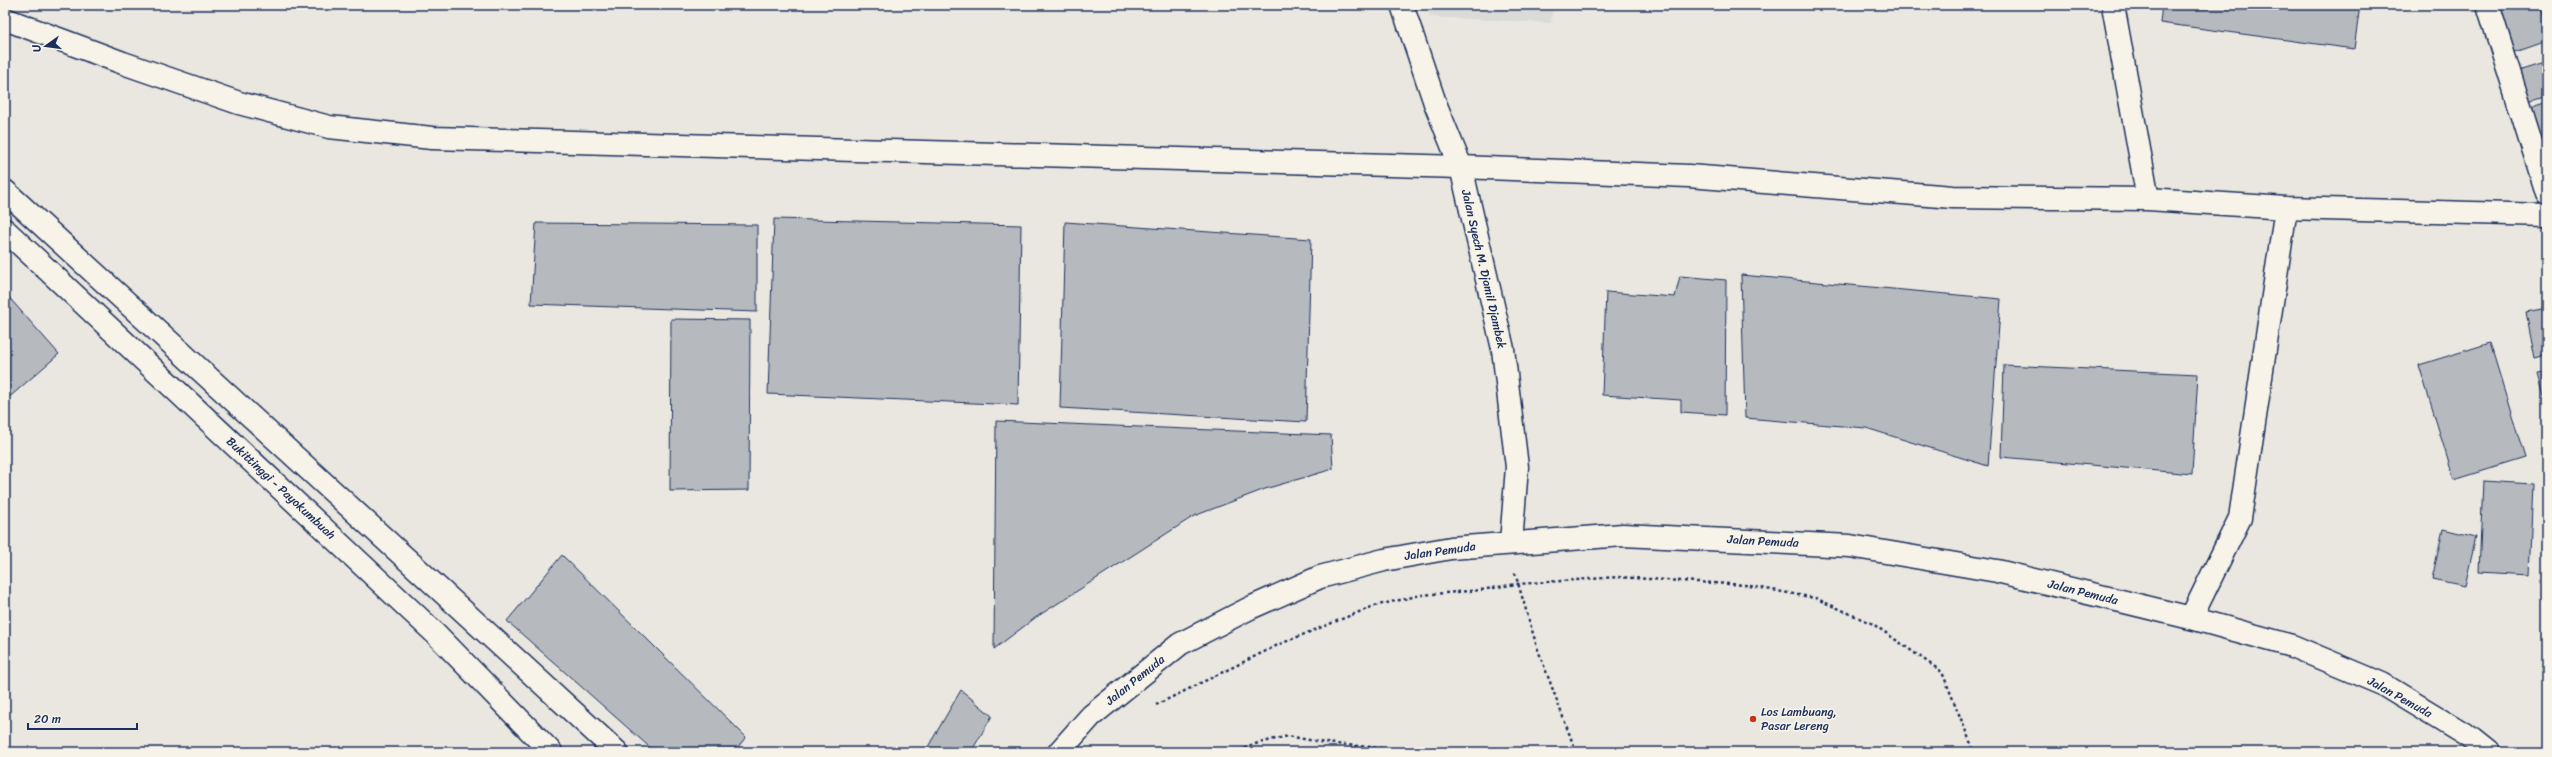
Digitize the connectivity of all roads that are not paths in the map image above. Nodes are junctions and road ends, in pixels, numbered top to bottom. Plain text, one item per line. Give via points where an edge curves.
1 (1402, 5) edge
2 (2113, 5) edge
3 (2488, 5) edge
4 (5, 19) edge
5 (1461, 167) junction
6 (5, 191) edge
7 (2547, 193) edge
8 (2148, 199) junction
9 (2286, 208) junction
10 (2547, 216) edge
11 (5, 230) edge
12 (1511, 543) junction
13 (2191, 618) junction
14 (551, 752) edge
15 (617, 752) edge
16 (1059, 752) edge
17 (2489, 752) edge

1 - 5 street, Jalan Syech M. Djamil Djambek via 1435,104
2 - 8 street
3 - 7 street
4 - 5 street via 123,64 239,103 329,127 432,138
5 - 8 street via 1689,176 1953,197
5 - 12 street, Jalan Syech M. Djamil Djambek via 1503,350 1517,467
6 - 15 street
8 - 9 street
9 - 10 street
9 - 13 street via 2240,518
11 - 14 street, Bukittinggi - Payokumbuah via 436,634
12 - 13 street, Jalan Pemuda via 1623,535 1850,546 1998,571
12 - 16 street, Jalan Pemuda via 1451,548 1384,560 1320,577 1250,608 1180,644 1091,716
13 - 17 street, Jalan Pemuda via 2292,646 2382,684

